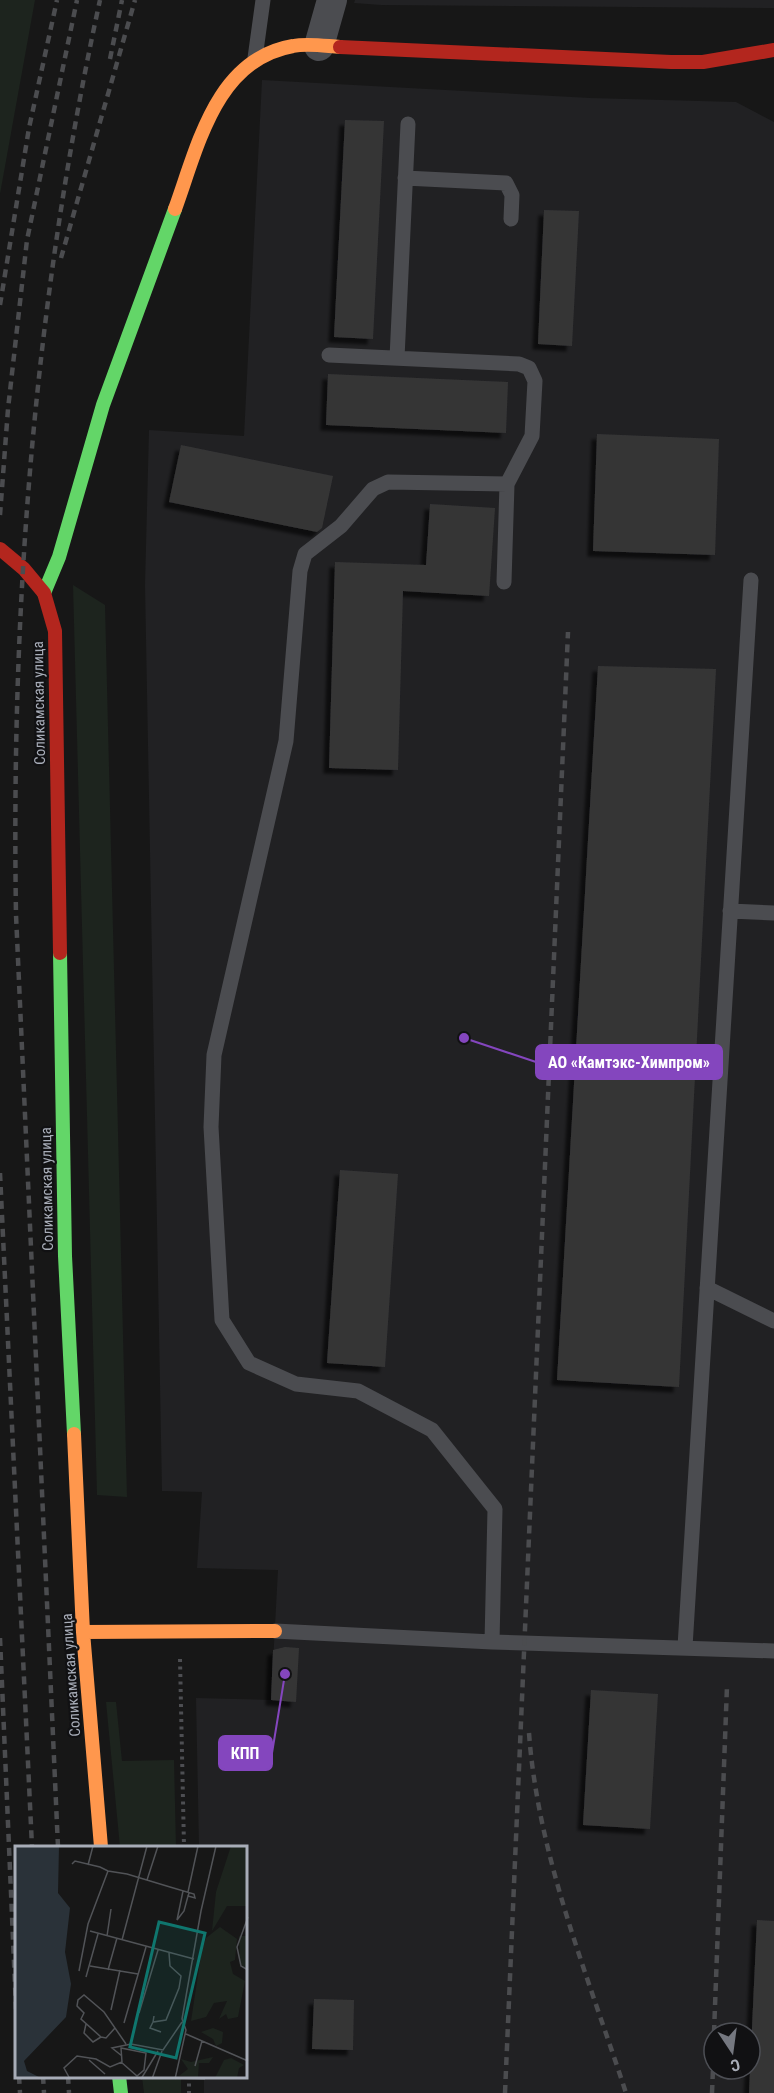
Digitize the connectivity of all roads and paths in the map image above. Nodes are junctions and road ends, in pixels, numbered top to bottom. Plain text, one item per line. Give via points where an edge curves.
1 (263, 0) edge
2 (332, 0) edge
3 (319, 46) junction
4 (774, 50) edge
5 (255, 58) junction
6 (408, 124) dead end
7 (405, 177) junction
8 (511, 219) dead end
9 (329, 355) dead end
10 (397, 358) junction
11 (507, 484) junction
12 (0, 549) edge
13 (751, 580) dead end
14 (504, 582) dead end
15 (44, 593) junction
16 (730, 911) junction
17 (774, 913) edge
18 (707, 1288) junction
19 (774, 1321) edge
20 (275, 1630) joint
21 (180, 1631) junction
22 (84, 1632) junction
23 (492, 1642) junction
24 (685, 1647) junction
25 (774, 1652) edge
26 (101, 1846) edge
27 (184, 1846) edge
28 (119, 2078) edge
29 (121, 2093) edge

1 - 5 lane
2 - 3 street
3 - 4 main road via 670,62 703,62
3 - 5 main road via 274,49
5 - 15 main road via 223,92 210,116 103,405 59,557
6 - 7 lane
7 - 8 lane via 506,183 512,195
7 - 10 lane
9 - 10 lane
10 - 11 lane via 519,364 529,368 535,381 532,435
11 - 14 lane
11 - 23 lane via 388,482 373,489 341,526 305,554 300,572 286,741 214,1055 211,1127 222,1320 249,1363 296,1384 358,1392 432,1430 495,1509
12 - 15 main road, Соликамская улица
13 - 16 lane
15 - 22 main road, Соликамская улица via 55,631 64,1256
16 - 17 lane
16 - 18 lane
18 - 19 lane
18 - 24 lane
20 - 21 main road
20 - 23 lane
21 - 22 main road
21 - 27 path
22 - 26 main road, Соликамская улица
23 - 24 lane
24 - 25 lane
28 - 29 main road

